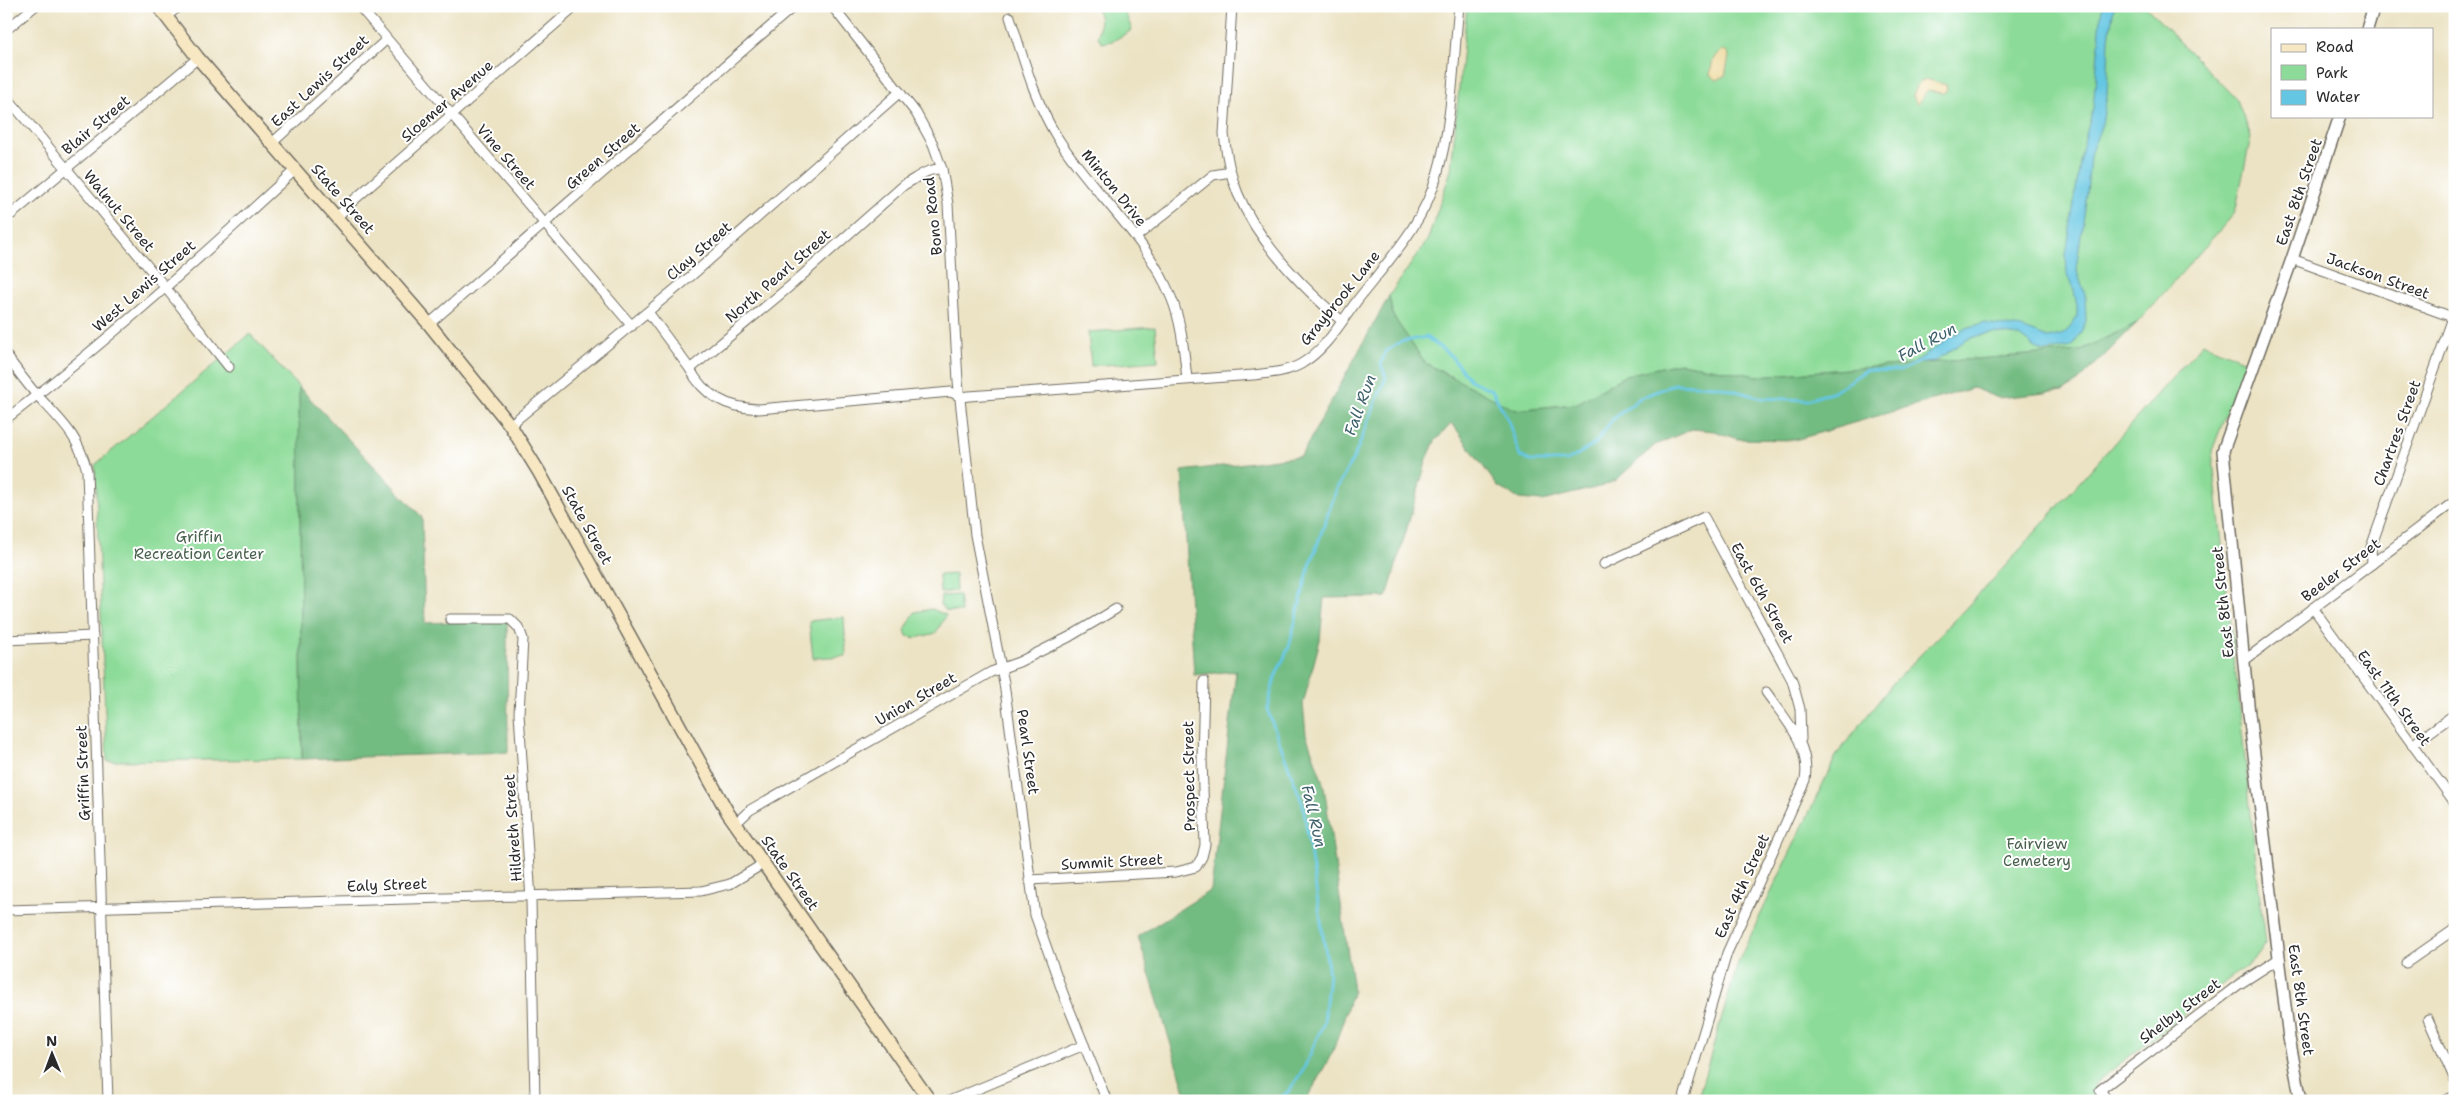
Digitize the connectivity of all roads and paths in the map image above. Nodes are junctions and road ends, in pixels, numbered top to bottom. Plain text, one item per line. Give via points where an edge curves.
1 (35, 6) edge
2 (180, 6) edge
3 (576, 6) edge
4 (794, 6) edge
5 (832, 6) edge
6 (1232, 6) edge
7 (1459, 6) edge
8 (2374, 6) edge
9 (362, 8) edge
10 (162, 11) edge
11 (1010, 17) dead end
12 (2367, 28) edge
13 (6, 30) edge
14 (386, 40) junction
15 (198, 58) junction
16 (900, 92) junction
17 (6, 96) edge
18 (452, 115) junction
19 (2339, 118) edge
20 (272, 143) junction
21 (65, 169) junction
22 (942, 169) junction
23 (295, 170) junction
24 (1230, 172) junction
25 (12, 214) dead end
26 (337, 217) junction
27 (544, 224) junction
28 (1136, 237) junction
29 (2292, 259) junction
30 (165, 287) junction
31 (648, 312) junction
32 (2454, 316) edge
33 (1342, 321) junction
34 (429, 324) junction
35 (632, 326) junction
36 (6, 355) edge
37 (229, 367) dead end
38 (690, 369) junction
39 (1187, 379) junction
40 (37, 395) junction
41 (961, 396) junction
42 (6, 419) edge
43 (510, 425) junction
44 (2455, 502) edge
45 (1604, 564) dead end
46 (2372, 564) junction
47 (2313, 608) junction
48 (1116, 610) dead end
49 (450, 619) dead end
50 (93, 636) junction
51 (6, 640) edge
52 (2245, 660) junction
53 (1001, 667) junction
54 (1204, 682) dead end
55 (1766, 692) dead end
56 (2455, 714) edge
57 (1801, 742) junction
58 (2412, 745) junction
59 (2455, 803) edge
60 (736, 823) junction
61 (763, 864) junction
62 (1196, 867) joint
63 (1029, 880) junction
64 (531, 895) junction
65 (101, 907) junction
66 (6, 910) edge
67 (2455, 929) edge
68 (2280, 958) junction
69 (2406, 963) dead end
70 (2428, 1019) dead end
71 (1084, 1045) junction
72 (2455, 1080) edge
73 (2455, 1096) edge
74 (108, 1101) edge
75 (535, 1101) edge
76 (930, 1101) edge
77 (949, 1101) edge
78 (1107, 1101) edge
79 (1683, 1101) edge
80 (2108, 1101) edge
81 (2301, 1101) edge
82 (2444, 1101) edge

1 - 13 street
2 - 10 street
3 - 18 street, Sloemer Avenue
4 - 27 street, Green Street
5 - 16 street, Bono Road
6 - 24 street via 1224,134
7 - 33 street, Graybrook Lane via 1446,132 1437,178 1408,235
8 - 12 street
9 - 14 street, Vine Street
10 - 15 main road, State Street
11 - 28 street, Minton Drive via 1032,84 1056,134
14 - 18 street, Vine Street
14 - 20 street, East Lewis Street
15 - 20 main road, State Street
15 - 21 street, Blair Street
16 - 22 street, Bono Road via 933,144
16 - 31 street, Clay Street
17 - 21 street, Walnut Street
18 - 26 street, Sloemer Avenue
18 - 27 street, Vine Street
19 - 29 street, East 8th Street
20 - 23 main road, State Street
21 - 25 street, Blair Street
21 - 30 street, Walnut Street
22 - 38 street, North Pearl Street via 925,171 904,185
22 - 41 street, Bono Road via 948,204
23 - 26 main road, State Street
23 - 30 street, West Lewis Street
24 - 28 street via 1213,176
24 - 33 street via 1245,208 1267,242 1310,292
26 - 34 main road, State Street
27 - 34 street, Green Street
27 - 35 street, Vine Street
28 - 39 street, Minton Drive via 1171,297 1184,345
29 - 32 street, Jackson Street
29 - 52 street, East 8th Street via 2223,451
30 - 37 street, Walnut Street
30 - 40 street, West Lewis Street
31 - 35 street, Clay Street
31 - 38 street
32 - 46 street, Chartres Street via 2371,547
33 - 39 street, Graybrook Lane via 1323,346 1301,364 1287,370
34 - 43 main road, State Street
35 - 43 street, Clay Street
36 - 40 street
38 - 41 street, Graybrook Lane via 708,393 724,403 743,408 951,392
39 - 41 street, Graybrook Lane
40 - 42 street, West Lewis Street
40 - 50 street, Griffin Street via 80,446 87,471
41 - 53 street, Pearl Street via 975,540
43 - 60 main road, State Street
44 - 46 street, Beeler Street
45 - 57 street, East 6th Street via 1704,517 1794,684 1800,709
46 - 47 street, Beeler Street
47 - 52 street, Beeler Street
47 - 58 street, East 11th Street
48 - 53 street, Union Street via 1027,659
49 - 64 street, Hildreth Street via 506,618 514,621 521,633 520,713
50 - 51 street
50 - 65 street, Griffin Street
52 - 68 street, East 8th Street
53 - 60 street, Union Street via 750,810
53 - 63 street, Pearl Street
54 - 62 street, Prospect Street via 1204,846
55 - 57 street, East 4th Street
56 - 58 street
57 - 79 street, East 4th Street via 1806,762 1805,780 1728,953
58 - 59 street, East 11th Street
60 - 61 main road, State Street
61 - 64 street, Ealy Street via 730,884 701,891
61 - 76 main road, State Street
62 - 63 street, Summit Street via 1176,872
63 - 71 street, Pearl Street via 1039,930
64 - 65 street, Ealy Street
64 - 75 street, Hildreth Street
65 - 66 street, Ealy Street
65 - 74 street, Griffin Street
67 - 69 street
68 - 80 street, Shelby Street via 2238,984 2100,1090
68 - 81 street, East 8th Street via 2289,1038
70 - 72 street
71 - 77 street
71 - 78 street, Pearl Street
73 - 82 street

